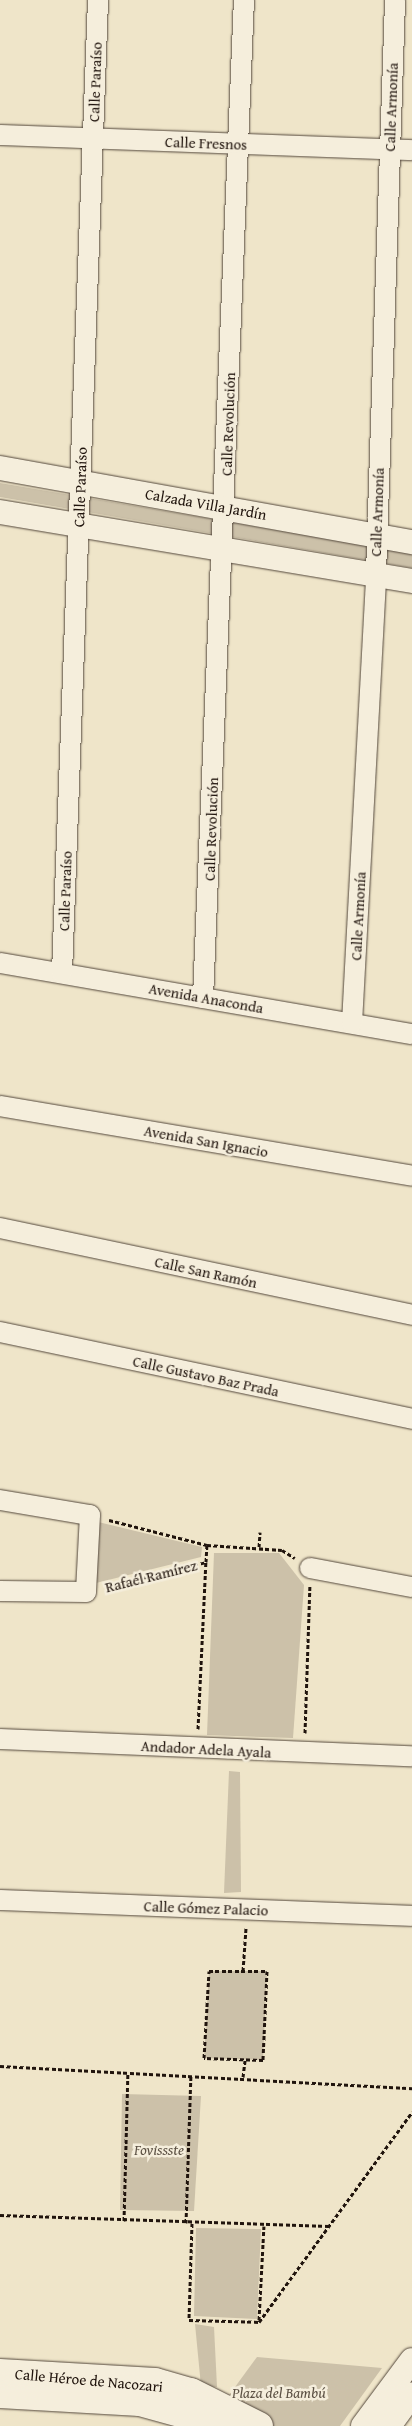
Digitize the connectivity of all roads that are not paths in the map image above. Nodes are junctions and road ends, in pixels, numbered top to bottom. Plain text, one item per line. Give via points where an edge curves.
1 (98, 0) edge
2 (244, 0) edge
3 (395, 0) edge
4 (0, 135) edge
5 (93, 138) junction
6 (239, 144) junction
7 (390, 149) junction
8 (412, 150) edge
9 (0, 468) edge
10 (80, 482) junction
11 (225, 508) junction
12 (0, 512) edge
13 (78, 526) junction
14 (376, 535) junction
15 (412, 542) edge
16 (223, 547) junction
17 (376, 574) junction
18 (412, 581) edge
19 (0, 963) edge
20 (62, 973) junction
21 (204, 998) junction
22 (352, 1023) junction
23 (412, 1034) edge
24 (0, 1106) edge
25 (412, 1176) edge
26 (0, 1228) edge
27 (412, 1315) edge
28 (0, 1332) edge
29 (412, 1419) edge
30 (0, 1500) edge
31 (310, 1568) road end
32 (412, 1587) edge
33 (0, 1591) edge
34 (0, 1739) edge
35 (412, 1756) edge
36 (0, 1900) edge
37 (412, 1916) edge
38 (412, 2360) edge
39 (0, 2373) edge
40 (0, 2394) edge
41 (412, 2394) edge
42 (218, 2419) edge
43 (259, 2426) edge
44 (363, 2426) edge
45 (388, 2426) edge

1 - 5 street, Calle Paraíso
2 - 6 street, Calle Revolución
3 - 7 street, Calle Armonía
4 - 5 street, Calle Fresnos
5 - 6 street, Calle Fresnos
5 - 10 street, Calle Paraíso
6 - 7 street, Calle Fresnos
6 - 11 street, Calle Revolución
7 - 8 street, Calle Fresnos
7 - 14 street, Calle Armonía
9 - 10 street, Calzada Villa Jardín
10 - 11 street, Calzada Villa Jardín
10 - 13 street, Calle Paraíso
11 - 14 street, Calzada Villa Jardín
11 - 16 street, Calle Revolución
12 - 13 street
13 - 16 street
13 - 20 street, Calle Paraíso
14 - 15 street, Calzada Villa Jardín
14 - 17 street, Calle Armonía
16 - 17 street
16 - 21 street, Calle Revolución
17 - 18 street
17 - 22 street, Calle Armonía
19 - 20 street, Avenida Anaconda
20 - 21 street, Avenida Anaconda
21 - 22 street, Avenida Anaconda
22 - 23 street, Avenida Anaconda
24 - 25 street, Avenida San Ignacio
26 - 27 street, Calle San Ramón
28 - 29 street, Calle Gustavo Baz Prada
30 - 33 street, Rafaél Ramírez via 90,1515 86,1592
31 - 32 street
34 - 35 street, Andador Adela Ayala via 197,1750
36 - 37 street, Calle Gómez Palacio
38 - 44 street
39 - 42 main road, Calle Héroe de Nacozari via 155,2382
40 - 42 main road, Calle Héroe de Nacozari via 140,2402
41 - 45 street
42 - 43 main road, Calle Héroe de Nacozari

